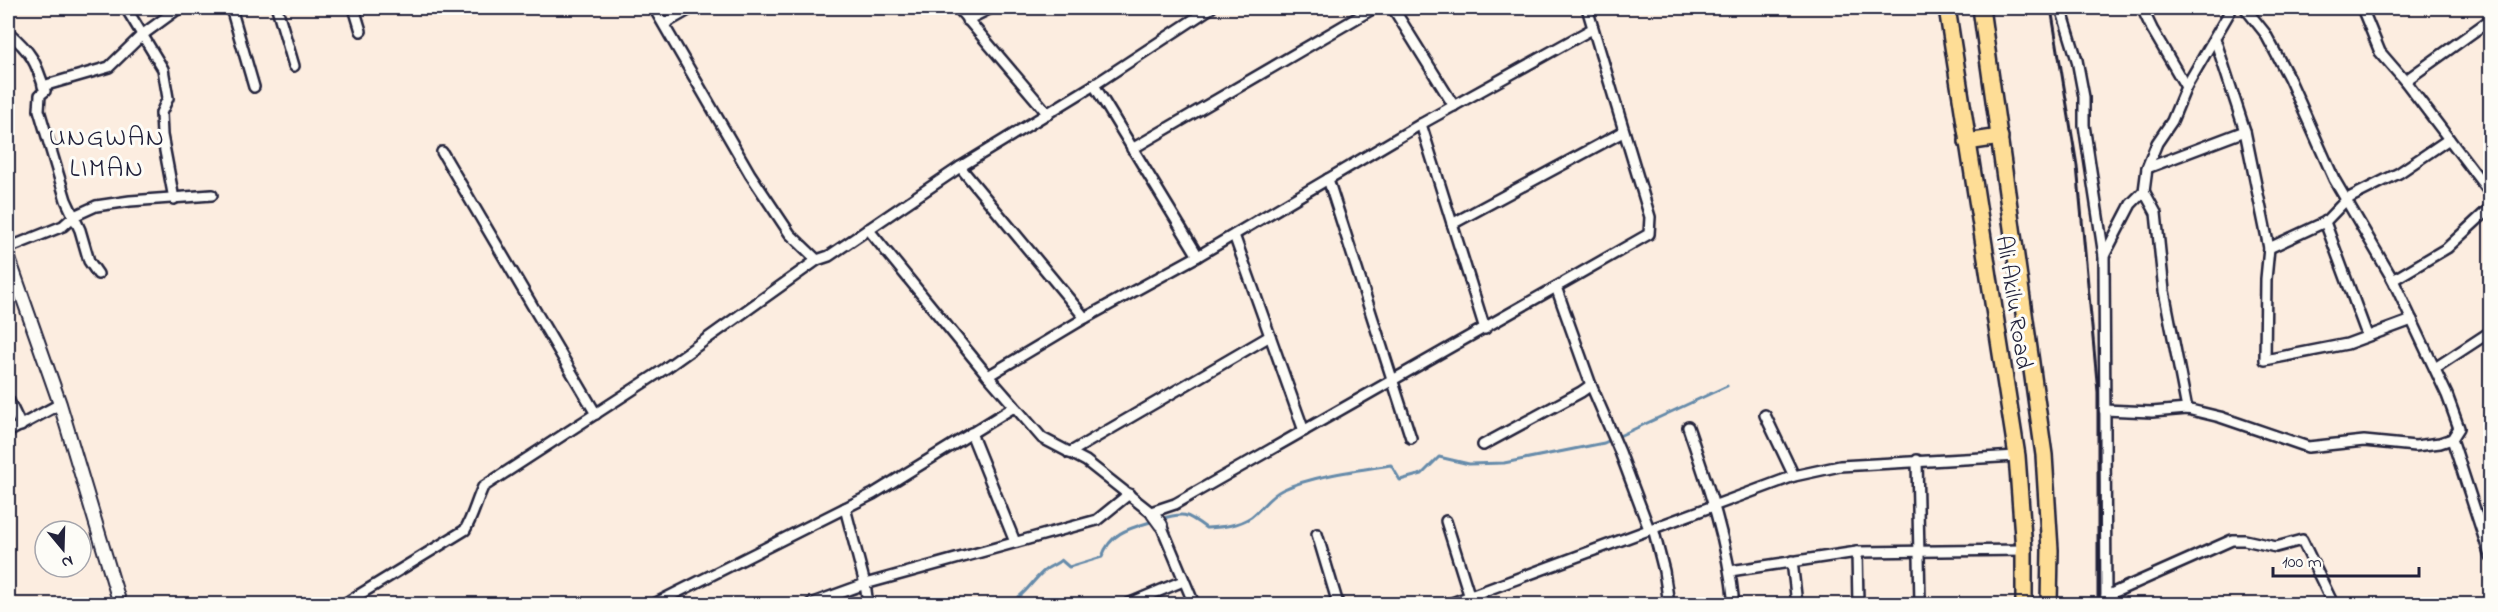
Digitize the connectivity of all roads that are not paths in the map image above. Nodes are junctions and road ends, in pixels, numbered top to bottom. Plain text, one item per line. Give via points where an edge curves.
1 (126, 8) edge
2 (179, 8) edge
3 (231, 8) edge
4 (277, 8) edge
5 (354, 8) edge
6 (654, 8) edge
7 (692, 8) edge
8 (958, 8) edge
9 (991, 8) edge
10 (1211, 8) edge
11 (1374, 8) edge
12 (1393, 8) edge
13 (1587, 8) edge
14 (1947, 8) edge
15 (1981, 8) edge
16 (2061, 8) edge
17 (2142, 8) edge
18 (2232, 8) edge
19 (2245, 8) edge
20 (2362, 8) edge
21 (967, 20) junction
22 (2490, 20) edge
23 (664, 24) junction
24 (1592, 29) junction
25 (361, 31) dead end
26 (8, 32) edge
27 (142, 35) junction
28 (2215, 39) junction
29 (294, 66) dead end
30 (2405, 81) junction
31 (1094, 85) junction
32 (43, 86) junction
33 (254, 87) dead end
34 (2186, 87) junction
35 (1454, 106) junction
36 (1048, 114) junction
37 (1421, 124) junction
38 (2245, 131) junction
39 (1623, 132) junction
40 (2000, 136) junction
41 (2449, 139) junction
42 (1966, 142) junction
43 (1132, 149) junction
44 (442, 152) dead end
45 (960, 167) junction
46 (2147, 168) junction
47 (1328, 179) junction
48 (2144, 191) junction
49 (2490, 193) edge
50 (212, 195) dead end
51 (174, 199) junction
52 (2347, 199) junction
53 (2490, 208) edge
54 (74, 216) junction
55 (2325, 222) junction
56 (1452, 224) junction
57 (868, 229) junction
58 (1234, 235) junction
59 (8, 248) edge
60 (2269, 248) junction
61 (8, 256) edge
62 (1198, 256) junction
63 (2104, 256) junction
64 (817, 260) junction
65 (98, 274) dead end
66 (2393, 280) junction
67 (1556, 287) junction
68 (1085, 318) junction
69 (2412, 320) junction
70 (1485, 329) junction
71 (2490, 332) edge
72 (2367, 335) junction
73 (1270, 336) junction
74 (2435, 368) junction
75 (988, 376) junction
76 (1392, 381) junction
77 (1591, 385) junction
78 (8, 399) edge
79 (60, 404) junction
80 (1014, 407) junction
81 (2187, 409) junction
82 (2104, 410) junction
83 (596, 414) junction
84 (1765, 415) dead end
85 (21, 426) junction
86 (1688, 427) dead end
87 (1304, 431) junction
88 (8, 432) edge
89 (971, 433) junction
90 (1410, 438) dead end
91 (2452, 439) junction
92 (1483, 445) dead end
93 (1069, 453) junction
94 (2017, 456) junction
95 (1917, 460) junction
96 (1794, 476) junction
97 (1129, 495) junction
98 (1715, 504) junction
99 (845, 508) junction
100 (1152, 513) junction
101 (1446, 521) dead end
102 (1161, 525) joint
103 (1651, 528) junction
104 (1317, 534) dead end
105 (1015, 542) junction
106 (1919, 550) junction
107 (2024, 550) junction
108 (1857, 552) junction
109 (2490, 556) edge
110 (1792, 561) junction
111 (1730, 571) junction
112 (1183, 581) junction
113 (865, 584) junction
114 (2106, 600) edge
115 (1471, 601) edge
116 (120, 604) edge
117 (344, 604) edge
118 (654, 604) edge
119 (810, 604) edge
120 (868, 604) edge
121 (1128, 604) edge
122 (1194, 604) edge
123 (1338, 604) edge
124 (1449, 604) edge
125 (1669, 604) edge
126 (1734, 604) edge
127 (1797, 604) edge
128 (1858, 604) edge
129 (1920, 604) edge
130 (2024, 604) edge
131 (2049, 604) edge
132 (2332, 604) edge

1 - 27 street
2 - 27 street
3 - 33 street
4 - 29 street
5 - 25 street
6 - 23 street
7 - 23 street
8 - 21 street
9 - 21 street
10 - 31 street
11 - 43 street
12 - 35 street
13 - 24 street
14 - 42 main road, Ali Akilu Road
15 - 40 main road, Ali Akilu Road
16 - 63 street via 2084,97 2084,125
17 - 34 street
18 - 28 street
19 - 52 street via 2265,33
20 - 30 street via 2380,52
21 - 36 street
22 - 30 street
23 - 64 street via 750,174 790,234
24 - 35 street
24 - 39 street
26 - 32 street via 38,65
27 - 32 street via 109,67
27 - 51 street via 162,63 168,98 161,114 162,135
28 - 34 street
28 - 38 street
30 - 41 street
31 - 36 street
31 - 43 street
32 - 54 street via 39,110
34 - 46 street
35 - 37 street
36 - 45 street
37 - 47 street
37 - 56 street
38 - 46 street
38 - 60 street
39 - 56 street
39 - 67 street via 1650,217 1649,234
40 - 42 main road
40 - 131 main road, Ali Akilu Road via 2044,456
41 - 49 street
41 - 52 street via 2399,172
42 - 94 main road, Ali Akilu Road
43 - 62 street
44 - 83 street
45 - 57 street
45 - 68 street
46 - 48 street
47 - 58 street
47 - 76 street
48 - 63 street via 2131,204
48 - 81 street via 2156,213 2164,291
50 - 51 street
51 - 54 street via 96,206
52 - 55 street
52 - 66 street
53 - 66 street via 2447,248
54 - 59 street via 63,226
54 - 65 street via 89,261
55 - 60 street
55 - 72 street
56 - 70 street
57 - 64 street
57 - 75 street
58 - 62 street
58 - 73 street
60 - 72 street via 2265,360 2347,344
61 - 79 street
62 - 68 street
63 - 82 street
64 - 83 street
66 - 69 street
67 - 70 street
67 - 77 street
68 - 75 street
69 - 72 street
69 - 74 street
70 - 76 street
71 - 74 street
73 - 87 street
73 - 93 street
74 - 91 street via 2459,428
75 - 80 street
76 - 87 street
76 - 90 street
77 - 92 street
77 - 103 street
78 - 85 street
79 - 85 street
79 - 116 street
80 - 89 street
80 - 93 street via 1042,438
81 - 82 street
81 - 91 street via 2308,447 2364,441 2415,446
82 - 114 street
83 - 117 street via 483,487 465,530
84 - 96 street
85 - 88 street
86 - 98 street
87 - 100 street
89 - 99 street
89 - 105 street
91 - 109 street
93 - 97 street via 1086,461
94 - 95 street
94 - 107 main road, Ali Akilu Road
95 - 96 street via 1840,466
95 - 106 street
96 - 98 street
97 - 100 street
97 - 105 street via 1097,520
98 - 103 street
98 - 111 street
99 - 113 street
99 - 118 street
100 - 102 street
101 - 115 street
102 - 112 street
103 - 115 street
103 - 125 street
104 - 123 street
105 - 113 street
106 - 107 street
106 - 108 street
106 - 129 street
107 - 130 main road, Ali Akilu Road
108 - 110 street
108 - 128 street
110 - 111 street
110 - 127 street
111 - 126 street
112 - 121 street
112 - 122 street
113 - 119 street
113 - 120 street
114 - 132 street via 2232,540 2276,547 2301,540
115 - 124 street

